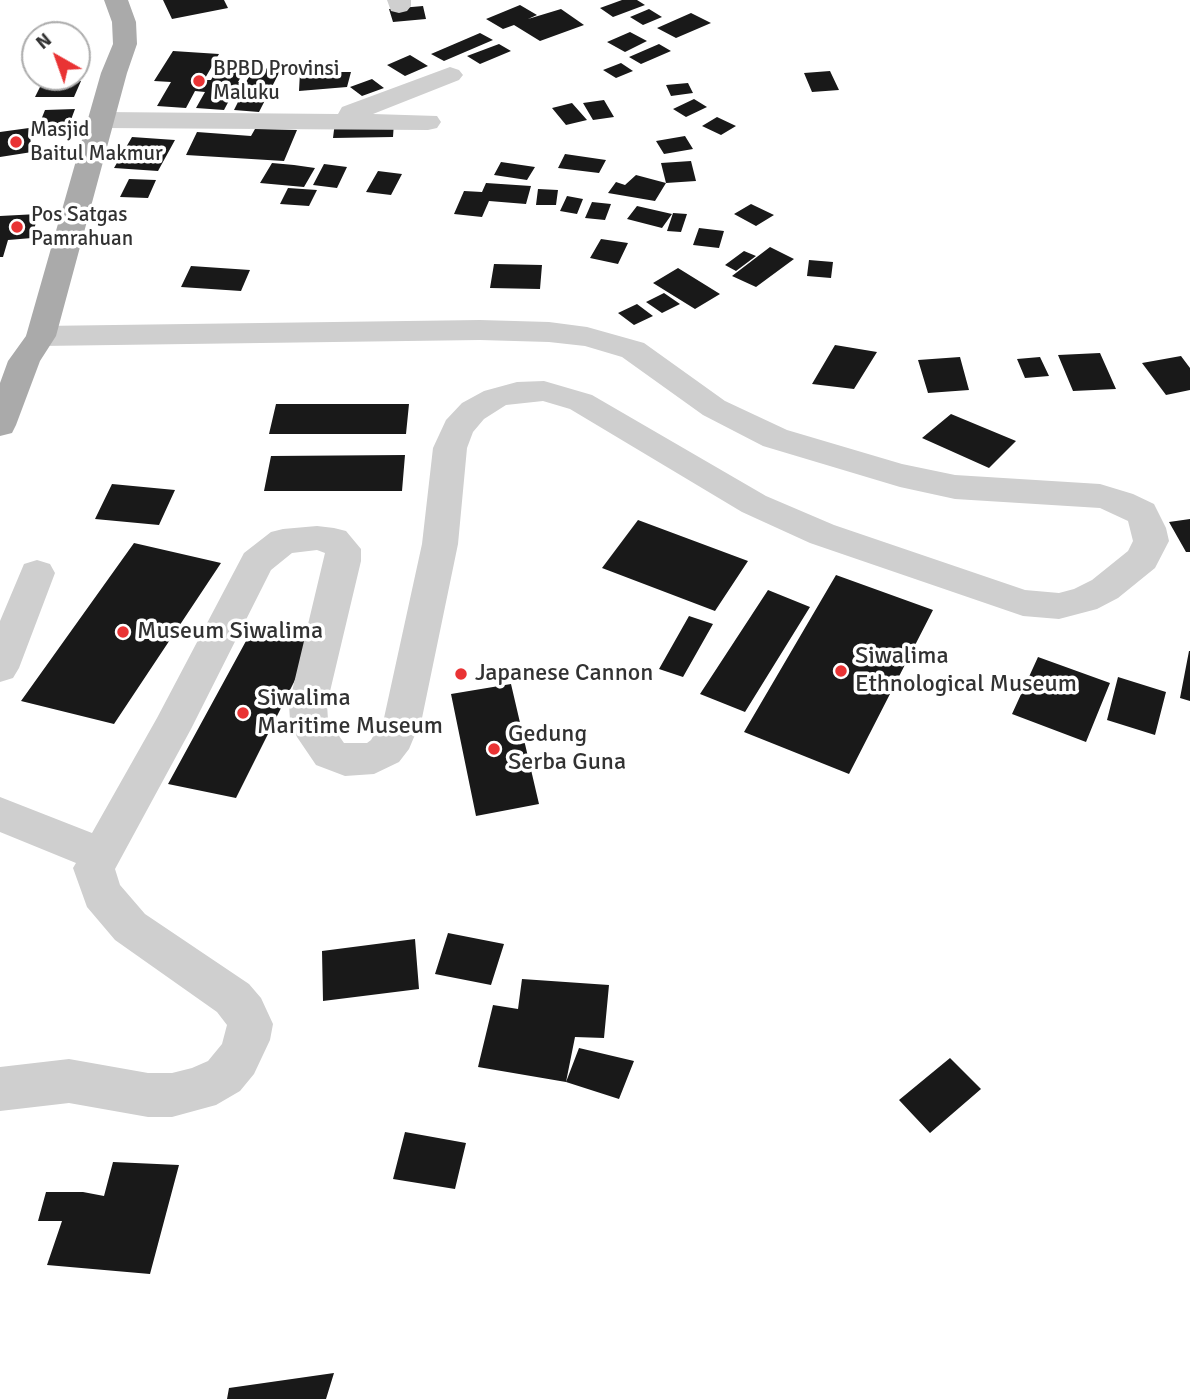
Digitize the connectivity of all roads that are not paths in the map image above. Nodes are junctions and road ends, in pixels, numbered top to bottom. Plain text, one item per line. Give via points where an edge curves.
1 (116, 0) edge
2 (450, 75) dead end
3 (103, 120) junction
4 (330, 122) junction
5 (428, 122) dead end
6 (41, 337) junction
7 (0, 425) edge
8 (37, 573) dead end
9 (0, 668) edge
10 (0, 814) edge
11 (100, 854) junction
12 (0, 1089) edge

1 - 3 main road via 125,44
2 - 4 street
3 - 4 street
3 - 6 main road
4 - 5 street
6 - 7 main road via 24,360
6 - 11 street via 480,330 587,337 633,350 714,408 775,438 955,487 1100,496 1142,513 1151,541 1142,559 1084,600 1059,606 1023,603 822,534 754,504 581,402 544,391 495,398 457,428 450,448 440,544 403,718 385,751 374,758 345,760 330,754 317,737 308,704 343,549 334,540 283,541 257,562
8 - 9 street
10 - 11 street
11 - 12 street via 94,868 97,882 115,911 148,942 233,998 250,1024 247,1040 224,1076 200,1089 172,1095 69,1081

